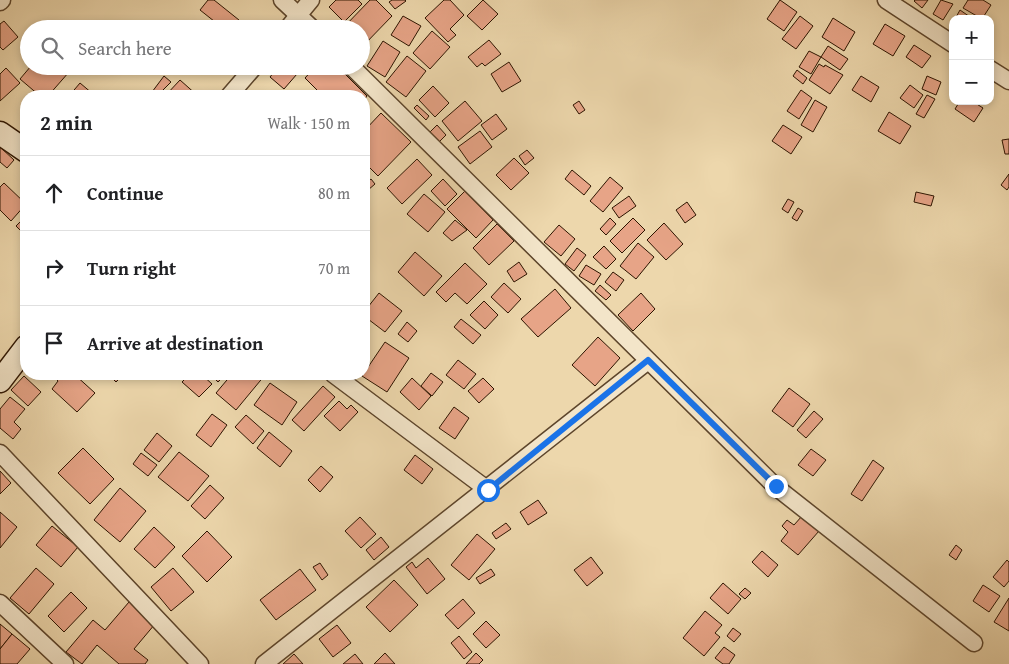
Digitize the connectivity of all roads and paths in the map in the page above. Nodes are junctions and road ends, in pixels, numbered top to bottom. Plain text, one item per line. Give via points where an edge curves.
1 (282, 0) edge
2 (311, 0) edge
3 (886, 0) edge
4 (299, 15) junction
5 (295, 20) edge
6 (304, 20) edge
7 (949, 41) edge
8 (994, 72) edge
9 (247, 75) edge
10 (360, 75) edge
11 (1009, 81) edge
12 (234, 90) edge
13 (0, 133) edge
14 (20, 147) edge
15 (20, 355) edge
16 (648, 360) junction
17 (341, 380) edge
18 (0, 381) edge
19 (0, 453) edge
20 (488, 490) junction
21 (0, 603) edge
22 (974, 643) dead end
23 (65, 664) edge
24 (200, 664) edge
25 (264, 664) edge

1 - 4 street
2 - 4 street
3 - 7 street
4 - 5 street
4 - 6 street
8 - 11 street
9 - 12 street
10 - 16 street
13 - 14 street
15 - 18 street
16 - 20 street
16 - 22 street via 776,486
17 - 20 street
19 - 24 street
20 - 25 street
21 - 23 street

